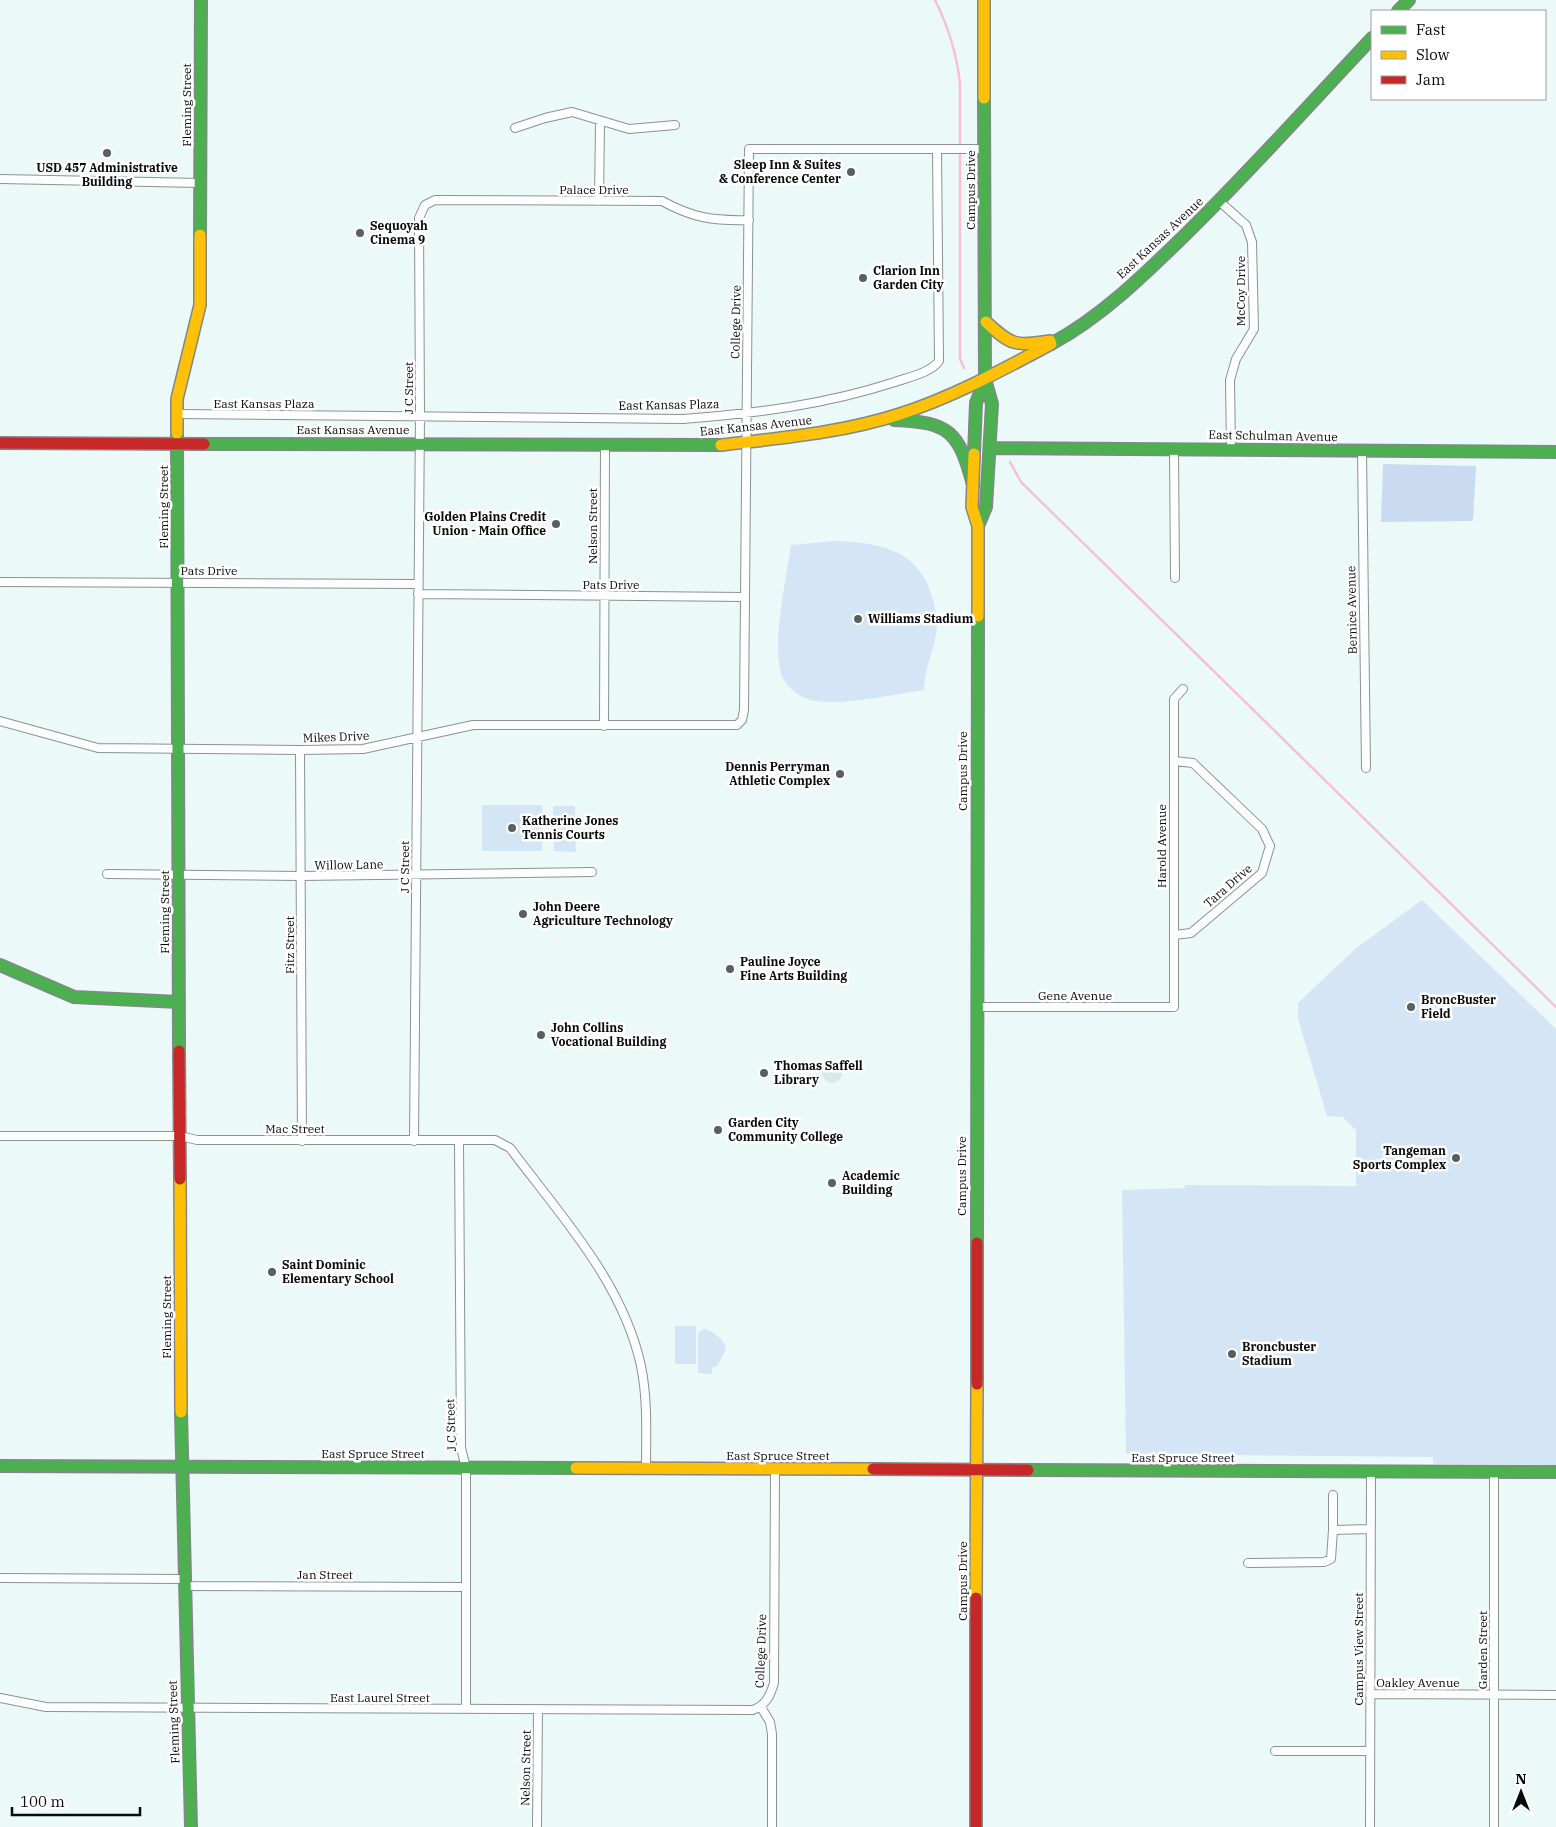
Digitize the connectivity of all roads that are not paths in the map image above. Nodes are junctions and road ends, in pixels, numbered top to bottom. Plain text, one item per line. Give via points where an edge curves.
1 (201, 0) edge
2 (983, 0) edge
3 (1409, 0) edge
4 (1399, 10) edge
5 (1371, 39) edge
6 (600, 122) junction
7 (675, 125) dead end
8 (515, 128) dead end
9 (938, 149) junction
10 (978, 149) junction
11 (0, 179) edge
12 (200, 183) junction
13 (435, 200) joint
14 (599, 201) junction
15 (1219, 201) junction
16 (748, 220) junction
17 (986, 322) junction
18 (1058, 340) junction
19 (985, 379) junction
20 (177, 414) junction
21 (746, 414) junction
22 (420, 416) junction
23 (879, 420) junction
24 (0, 443) edge
25 (178, 443) junction
26 (418, 444) junction
27 (746, 444) junction
28 (605, 446) junction
29 (990, 448) junction
30 (1174, 449) junction
31 (1230, 450) junction
32 (1362, 451) junction
33 (1556, 452) edge
34 (973, 485) junction
35 (978, 526) junction
36 (1175, 578) dead end
37 (0, 582) edge
38 (178, 582) junction
39 (418, 584) junction
40 (418, 594) junction
41 (604, 596) junction
42 (745, 597) junction
43 (1183, 689) dead end
44 (0, 721) edge
45 (604, 726) junction
46 (734, 726) joint
47 (416, 738) junction
48 (179, 748) junction
49 (300, 750) junction
50 (1174, 761) junction
51 (1366, 768) dead end
52 (592, 872) dead end
53 (107, 874) dead end
54 (416, 875) junction
55 (179, 876) junction
56 (301, 876) junction
57 (1174, 935) junction
58 (0, 965) edge
59 (180, 1002) junction
60 (976, 1007) junction
61 (1174, 1007) joint
62 (0, 1136) edge
63 (180, 1136) junction
64 (302, 1141) junction
65 (414, 1141) junction
66 (459, 1141) junction
67 (0, 1466) edge
68 (181, 1467) junction
69 (466, 1468) junction
70 (646, 1469) junction
71 (775, 1470) junction
72 (976, 1471) junction
73 (1371, 1472) junction
74 (1494, 1472) junction
75 (1556, 1472) edge
76 (1333, 1495) dead end
77 (1370, 1529) junction
78 (1333, 1530) junction
79 (1248, 1563) dead end
80 (0, 1578) edge
81 (184, 1582) junction
82 (466, 1588) junction
83 (1370, 1694) junction
84 (1495, 1695) junction
85 (1556, 1695) edge
86 (0, 1698) edge
87 (761, 1707) junction
88 (188, 1709) junction
89 (466, 1709) junction
90 (538, 1710) junction
91 (1275, 1751) dead end
92 (1370, 1751) junction
93 (191, 1827) edge
94 (537, 1827) edge
95 (772, 1827) edge
96 (976, 1827) edge
97 (1370, 1827) edge
98 (1494, 1827) edge

1 - 12 street, Fleming Street
2 - 10 street, Campus Drive
3 - 4 street
5 - 15 street, East Kansas Avenue
6 - 7 street via 629,129
6 - 8 street via 572,112
6 - 14 street
9 - 10 street, College Drive
9 - 16 street, College Drive via 748,149
9 - 21 street, East Kansas Plaza via 939,361 934,367 908,378 848,396 818,404
10 - 17 street, Campus Drive
11 - 12 street
12 - 20 street, Fleming Street via 200,305 177,399
13 - 14 street, Palace Drive
13 - 22 street, J C Street via 425,205 419,218
14 - 16 street, Palace Drive via 662,201 701,218
15 - 18 street, East Kansas Avenue via 1146,273 1076,330
15 - 31 street, McCoy Drive via 1246,225 1252,242 1254,329 1236,359 1230,380
16 - 21 street, College Drive
17 - 18 street via 1010,344 1022,346
17 - 19 street, Campus Drive
18 - 19 street, East Kansas Avenue
19 - 23 street, East Kansas Avenue
19 - 29 street, Campus Drive via 992,404
19 - 34 street, Campus Drive via 976,403
20 - 22 street, East Kansas Plaza
20 - 25 street, Fleming Street
21 - 22 street, East Kansas Plaza via 683,419
21 - 27 street, College Drive
22 - 26 street, J C Street
23 - 27 street, East Kansas Avenue via 817,434
23 - 34 street via 927,420 950,433 961,445
24 - 25 street, East Kansas Avenue
25 - 26 street, East Kansas Avenue
25 - 38 street, Fleming Street
26 - 28 street, East Kansas Avenue
26 - 39 street, J C Street
27 - 28 street, East Kansas Avenue
27 - 42 street, College Drive
28 - 41 street, Nelson Street
29 - 30 street, East Schulman Avenue
29 - 35 street, Campus Drive via 986,507
30 - 31 street, East Schulman Avenue
30 - 36 street
31 - 32 street, East Schulman Avenue
32 - 33 street, East Schulman Avenue
32 - 51 street, Bernice Avenue
34 - 35 street, Campus Drive via 972,507
35 - 60 street, Campus Drive
37 - 38 street, Pats Drive
38 - 39 street, Pats Drive
38 - 48 street, Fleming Street
39 - 40 street, J C Street
40 - 41 street, Pats Drive
40 - 47 street, J C Street
41 - 42 street, Pats Drive
41 - 45 street, Nelson Street
42 - 46 street, College Drive via 744,710 742,720
43 - 50 street, Harold Avenue via 1174,699
44 - 48 street, Mikes Drive via 98,748
45 - 46 street, Mikes Drive
45 - 47 street, Mikes Drive via 473,725
47 - 49 street, Mikes Drive via 363,749
47 - 54 street, J C Street
48 - 49 street, Mikes Drive
48 - 55 street, Fleming Street
49 - 56 street, Fitz Street
50 - 57 street, Harold Avenue
50 - 57 street, Tara Drive via 1194,763 1262,829 1270,846 1262,873 1192,932
52 - 54 street, Willow Lane
53 - 55 street, Willow Lane
54 - 56 street, Willow Lane
54 - 65 street, J C Street
55 - 56 street, Willow Lane
55 - 59 street, Fleming Street
56 - 64 street, Fitz Street
57 - 61 street, Harold Avenue
58 - 59 street via 74,997
59 - 63 street, Fleming Street
60 - 61 street, Gene Avenue
60 - 72 street, Campus Drive
62 - 63 street, Mac Street
63 - 64 street, Mac Street via 198,1140
63 - 68 street, Fleming Street
64 - 65 street, Mac Street
65 - 66 street, Mac Street
66 - 69 street, J C Street via 462,1448
66 - 70 street, Mac Street via 495,1140 510,1148 576,1234 609,1285 632,1333 644,1385
67 - 68 street, East Spruce Street
68 - 69 street, East Spruce Street
68 - 81 street, Fleming Street
69 - 70 street, East Spruce Street
69 - 82 street, J C Street
70 - 71 street, East Spruce Street
71 - 72 street, East Spruce Street
71 - 87 street, College Drive via 774,1683 770,1697
72 - 73 street, East Spruce Street
72 - 96 street, Campus Drive
73 - 74 street, East Spruce Street
73 - 77 street, Campus View Street
74 - 75 street, East Spruce Street
74 - 84 street, Garden Street
76 - 78 street
77 - 78 street
77 - 83 street, Campus View Street
78 - 79 street via 1333,1553 1331,1559 1324,1562
80 - 81 street, Jan Street
81 - 82 street, Jan Street
81 - 88 street, Fleming Street
82 - 89 street, J C Street
83 - 84 street, Oakley Avenue
83 - 92 street, Campus View Street
84 - 85 street, Oakley Avenue
84 - 98 street, Garden Street
86 - 88 street, East Laurel Street via 46,1707
87 - 90 street, East Laurel Street via 744,1711
87 - 95 street via 770,1722 772,1734
88 - 89 street, East Laurel Street
88 - 93 street, Fleming Street
89 - 90 street, East Laurel Street
90 - 94 street, Nelson Street
91 - 92 street
92 - 97 street, Campus View Street

